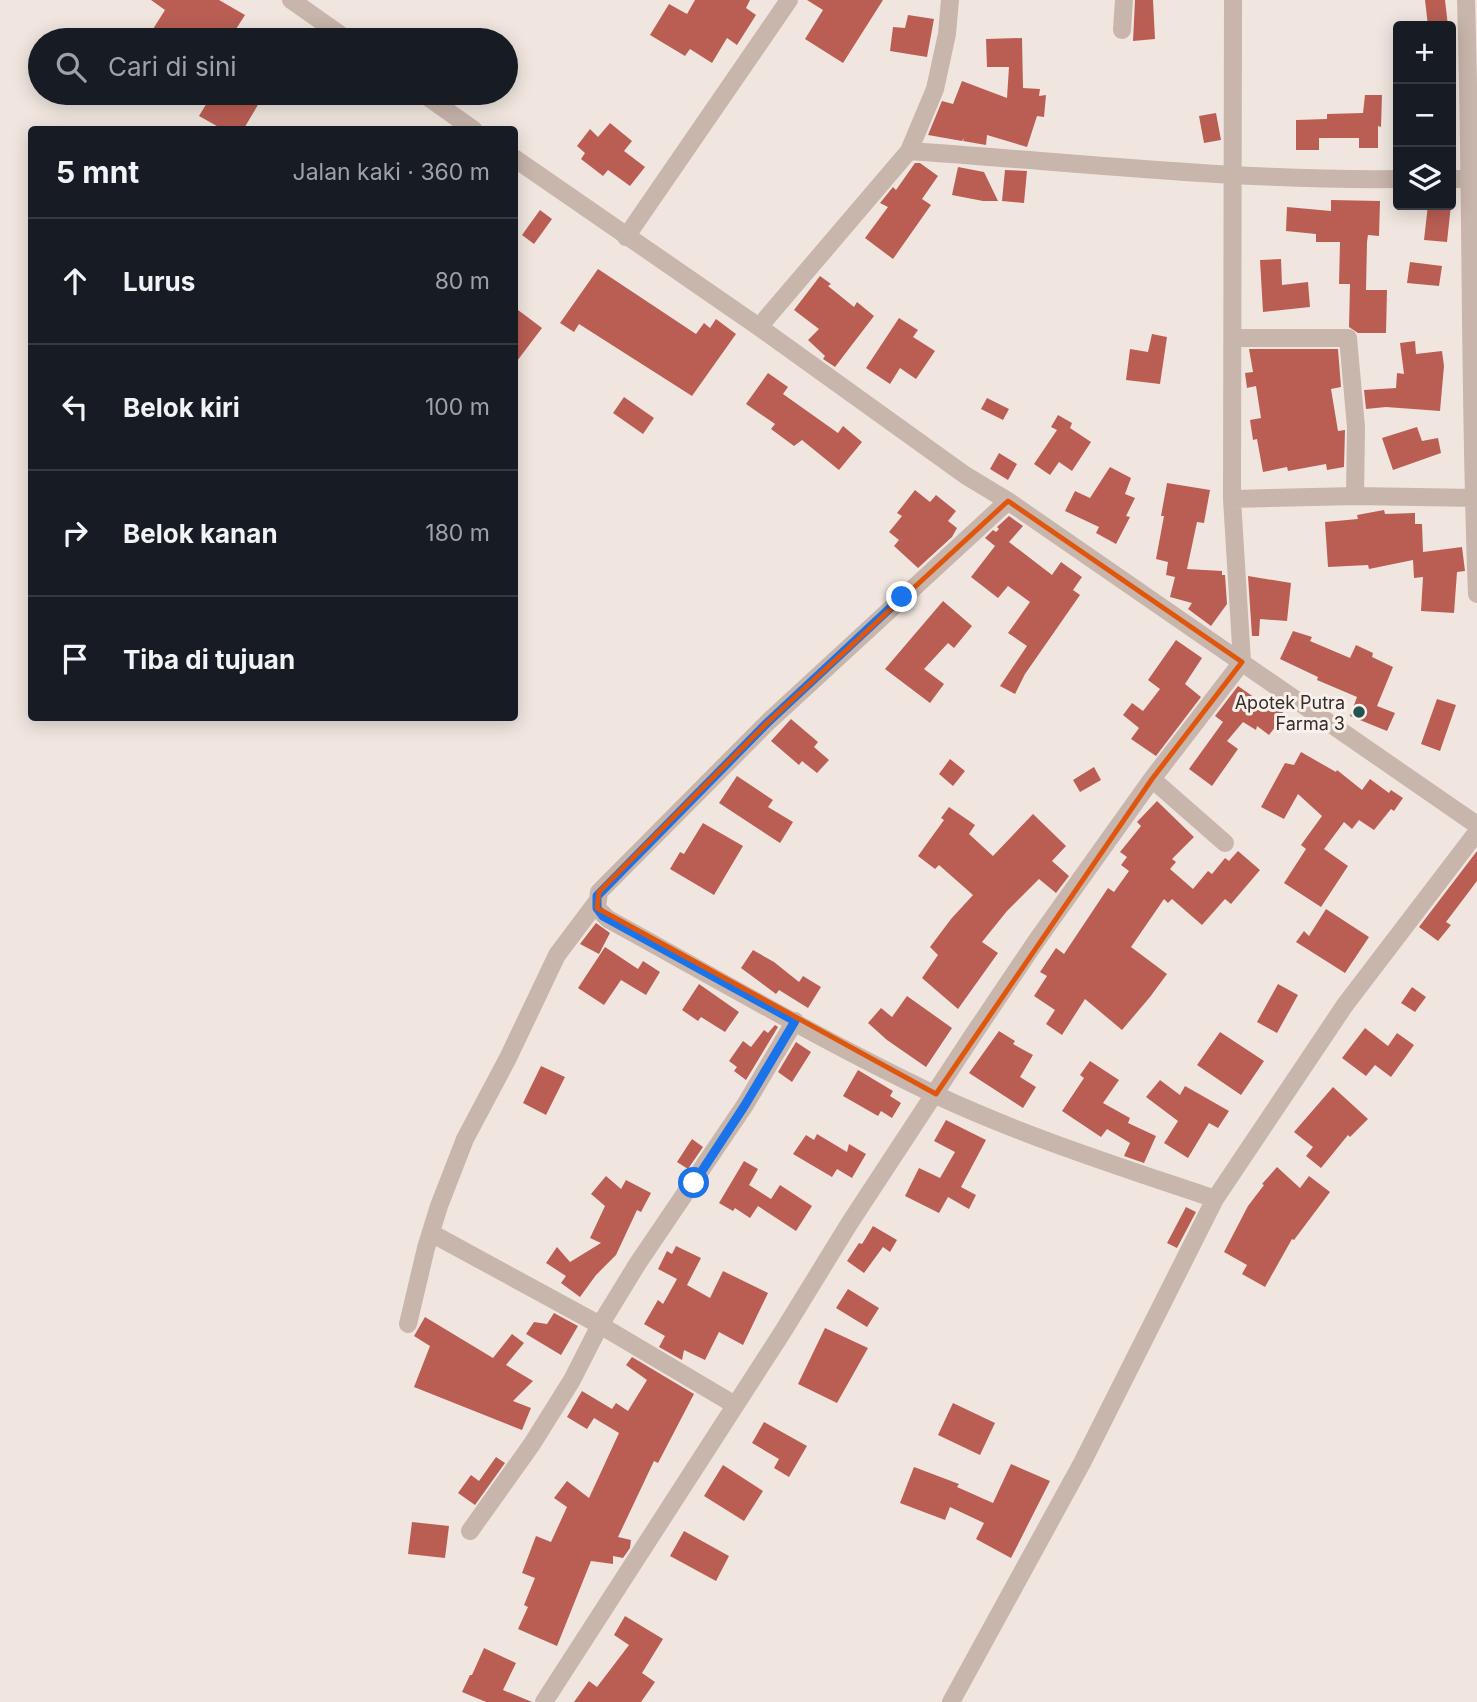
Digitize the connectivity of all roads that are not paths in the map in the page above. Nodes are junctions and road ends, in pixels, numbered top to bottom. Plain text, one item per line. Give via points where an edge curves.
1 (291, 0) edge
2 (789, 0) edge
3 (950, 0) edge
4 (1124, 0) edge
5 (1233, 0) edge
6 (1466, 0) edge
7 (331, 28) edge
8 (1122, 30) dead end
9 (439, 105) edge
10 (468, 126) edge
11 (909, 151) junction
12 (518, 161) edge
13 (1234, 176) junction
14 (1393, 179) edge
15 (1456, 179) edge
16 (1474, 179) edge
17 (626, 237) junction
18 (759, 327) junction
19 (1234, 338) junction
20 (1355, 496) junction
21 (1475, 498) edge
22 (1232, 499) junction
23 (1008, 501) junction
24 (1477, 594) edge
25 (1242, 662) junction
26 (1152, 779) junction
27 (1477, 825) edge
28 (1477, 832) edge
29 (1225, 843) dead end
30 (596, 903) junction
31 (795, 1021) junction
32 (936, 1094) junction
33 (1215, 1199) junction
34 (431, 1233) junction
35 (408, 1324) dead end
36 (600, 1325) junction
37 (735, 1405) junction
38 (470, 1531) dead end
39 (544, 1702) edge
40 (951, 1702) edge

1 - 7 street
2 - 17 street
3 - 11 street via 936,89
4 - 8 street
5 - 13 street
6 - 16 street
9 - 10 street
11 - 13 street
11 - 18 street
12 - 17 street
13 - 14 street
13 - 19 street
15 - 16 street
16 - 21 street
17 - 18 street
18 - 23 street
19 - 20 street via 1348,338 1356,427
19 - 22 street
20 - 21 street
20 - 22 street
21 - 24 street
22 - 25 street
23 - 25 street
23 - 30 street via 767,723 599,892
25 - 26 street
25 - 27 street
26 - 29 street
26 - 32 street via 1037,940
28 - 33 street via 1345,1005
30 - 31 street via 603,916
30 - 34 street via 557,955 465,1139
31 - 32 street
31 - 36 street
32 - 33 street via 1047,1143
32 - 37 street
33 - 40 street via 1082,1463
34 - 35 street
34 - 36 street
36 - 37 street
36 - 38 street via 532,1444
37 - 39 street

